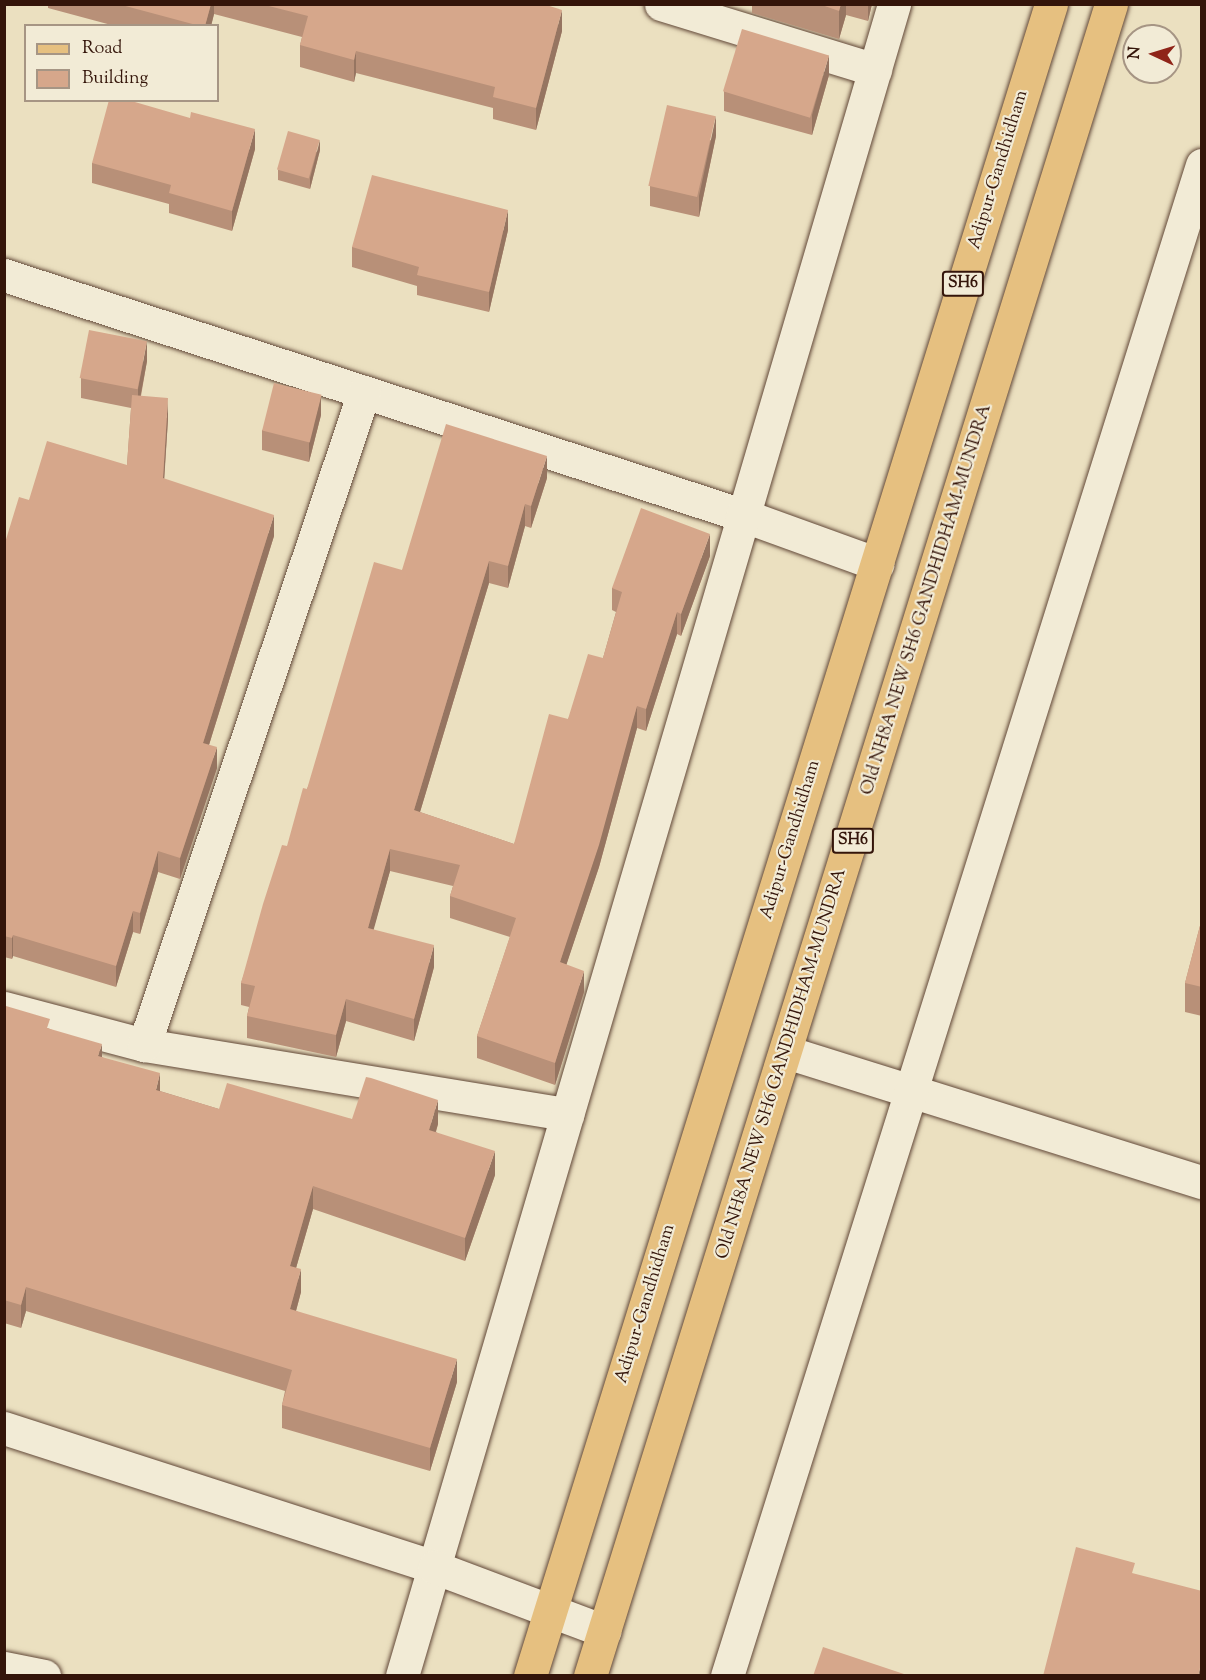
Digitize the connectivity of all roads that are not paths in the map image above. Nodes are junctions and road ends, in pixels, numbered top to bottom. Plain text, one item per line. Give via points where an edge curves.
1 (661, 4) edge
2 (894, 4) edge
3 (1051, 4) edge
4 (1111, 4) edge
5 (875, 70) junction
6 (1202, 165) edge
7 (4, 275) edge
8 (364, 392) junction
9 (742, 515) junction
10 (877, 564) junction
11 (4, 1008) edge
12 (144, 1045) junction
13 (786, 1052) junction
14 (912, 1091) junction
15 (567, 1114) junction
16 (1202, 1182) edge
17 (4, 1428) edge
18 (434, 1567) junction
19 (550, 1612) junction
20 (604, 1630) junction
21 (4, 1668) edge
22 (44, 1676) edge
23 (402, 1676) edge
24 (530, 1676) edge
25 (590, 1676) edge
26 (727, 1676) edge

1 - 5 street
2 - 5 street
3 - 10 main road, Adipur-Gandhidham / SH6
4 - 13 main road, Old NH8A NEW SH6 GANDHIDHAM-MUNDRA / SH6
5 - 9 street
6 - 14 street
7 - 8 street
8 - 9 street
8 - 12 street
9 - 10 street
9 - 15 street
10 - 19 main road, Adipur-Gandhidham / SH6
11 - 12 street
12 - 15 street
13 - 14 street
13 - 20 main road, Old NH8A NEW SH6 GANDHIDHAM-MUNDRA / SH6
14 - 16 street
14 - 26 street
15 - 18 street
17 - 18 street
18 - 19 street
18 - 23 street
19 - 20 street
19 - 24 main road, Adipur-Gandhidham / SH6
20 - 25 main road, Old NH8A NEW SH6 GANDHIDHAM-MUNDRA / SH6
21 - 22 street

